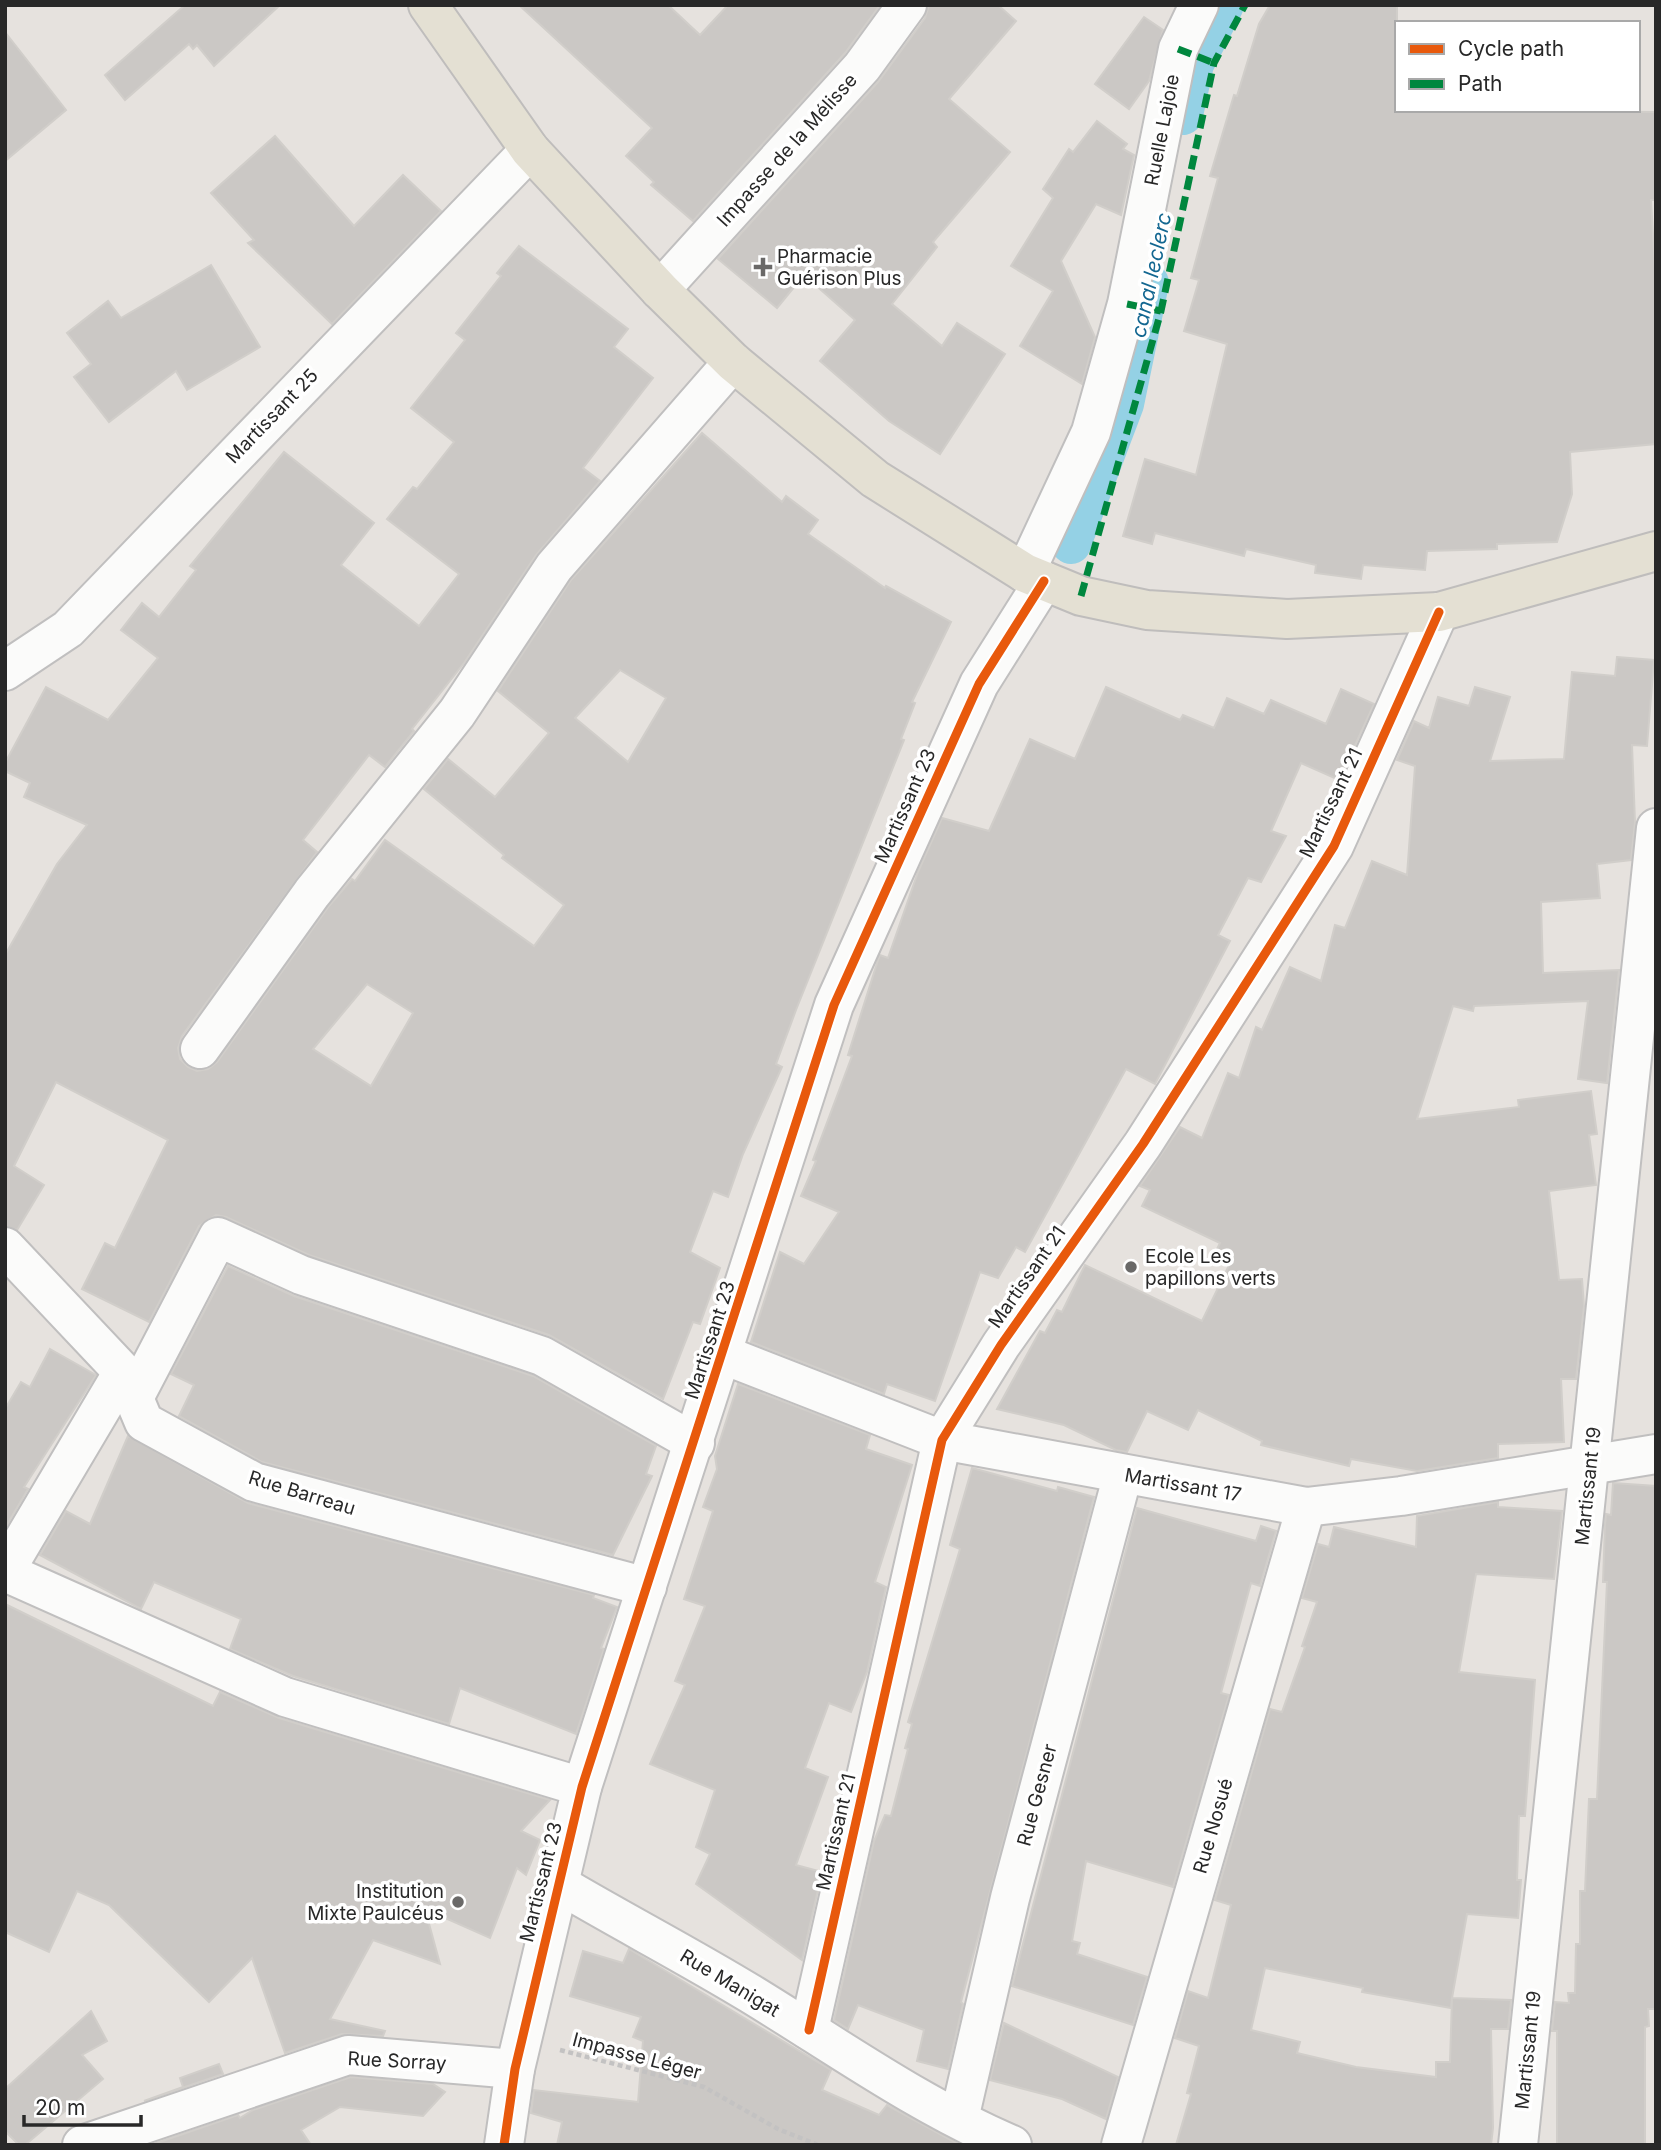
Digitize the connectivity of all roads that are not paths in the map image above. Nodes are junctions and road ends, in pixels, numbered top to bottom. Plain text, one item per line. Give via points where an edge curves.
1 (428, 5) edge
2 (907, 5) edge
3 (1199, 5) edge
4 (530, 150) junction
5 (660, 290) junction
6 (733, 362) junction
7 (1656, 551) edge
8 (1034, 577) junction
9 (1439, 612) junction
10 (5, 671) edge
11 (1656, 828) edge
12 (200, 1049) dead end
13 (5, 1247) edge
14 (724, 1355) junction
15 (129, 1384) junction
16 (943, 1440) junction
17 (695, 1443) junction
18 (1656, 1454) edge
19 (1590, 1465) junction
20 (1123, 1474) junction
21 (1306, 1507) junction
22 (5, 1572) edge
23 (647, 1587) junction
24 (582, 1787) junction
25 (557, 1883) junction
26 (809, 2030) junction
27 (518, 2055) junction
28 (959, 2119) junction
29 (82, 2145) edge
30 (504, 2145) edge
31 (1012, 2145) edge
32 (1121, 2145) edge
33 (1518, 2145) edge

1 - 4 main road
2 - 5 street, Impasse de la Mélisse via 862,67
3 - 8 street, Ruelle Lajoie via 1178,49 1127,304 1091,432
4 - 5 main road
4 - 10 street, Martissant 25 via 68,629
5 - 6 main road
6 - 8 main road via 875,479
6 - 12 street via 554,567 457,713 312,893
7 - 9 main road
8 - 9 main road via 1081,596 1147,610 1287,619
8 - 14 street, Martissant 23 via 979,684 834,1005
9 - 16 street, Martissant 21 via 1334,846 1143,1144 1001,1345
11 - 19 street, Martissant 19
13 - 15 street, Rue Barreau
14 - 16 street, Martissant 17
14 - 17 street, Martissant 23
15 - 17 street via 218,1237 301,1275 542,1356
15 - 22 street
15 - 23 street, Rue Barreau via 144,1422 254,1482
16 - 20 street, Martissant 17
16 - 26 street, Martissant 21
17 - 23 street, Martissant 23
18 - 19 street, Martissant 17
19 - 21 street, Martissant 17
19 - 33 street, Martissant 19
20 - 21 street, Martissant 17
20 - 28 street, Rue Gesner via 1010,1898
21 - 32 street, Rue Nosué
22 - 24 street via 285,1697
23 - 24 street, Martissant 23
24 - 25 street, Martissant 23
25 - 26 street, Rue Manigat
25 - 27 street, Martissant 23
26 - 28 street, Rue Manigat
27 - 29 street, Rue Sorray via 348,2054
27 - 30 street, Martissant 23
28 - 31 street, Rue Manigat

